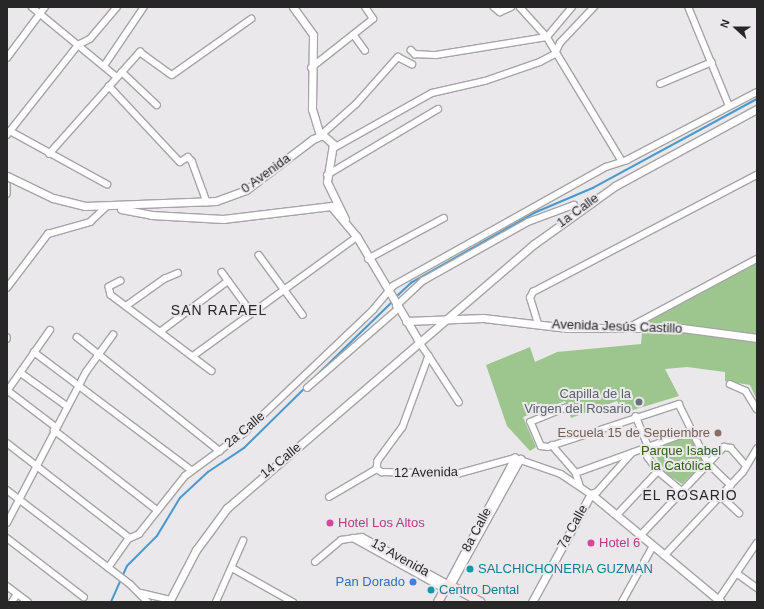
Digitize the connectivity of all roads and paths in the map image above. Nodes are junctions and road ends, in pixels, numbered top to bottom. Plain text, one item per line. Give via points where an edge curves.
1 (32, 7) edge
2 (45, 7) edge
3 (117, 7) edge
4 (144, 7) edge
5 (293, 7) edge
6 (365, 7) edge
7 (494, 7) edge
8 (511, 7) edge
9 (520, 7) edge
10 (572, 7) edge
11 (594, 7) edge
12 (689, 8) dead end
13 (41, 14) junction
14 (251, 19) dead end
15 (354, 35) junction
16 (547, 37) junction
17 (78, 44) junction
18 (365, 50) dead end
19 (411, 50) dead end
20 (555, 54) junction
21 (7, 58) edge
22 (712, 62) junction
23 (412, 64) dead end
24 (104, 66) junction
25 (311, 68) junction
26 (122, 72) junction
27 (117, 77) junction
28 (660, 84) dead end
29 (109, 86) junction
30 (757, 92) edge
31 (157, 105) dead end
32 (728, 105) junction
33 (438, 109) dead end
34 (757, 109) edge
35 (8, 133) edge
36 (320, 136) junction
37 (334, 148) junction
38 (49, 154) junction
39 (622, 161) junction
40 (327, 175) junction
41 (757, 175) edge
42 (7, 176) edge
43 (107, 184) dead end
44 (7, 185) edge
45 (7, 194) edge
46 (206, 202) junction
47 (108, 207) junction
48 (578, 210) junction
49 (344, 218) junction
50 (444, 218) dead end
51 (357, 237) junction
52 (260, 255) dead end
53 (757, 259) edge
54 (368, 260) junction
55 (222, 272) dead end
56 (178, 274) dead end
57 (121, 281) dead end
58 (228, 281) junction
59 (7, 288) edge
60 (285, 290) junction
61 (389, 295) junction
62 (126, 306) junction
63 (396, 306) junction
64 (252, 313) junction
65 (303, 315) dead end
66 (406, 321) junction
67 (446, 321) junction
68 (538, 324) junction
69 (630, 327) junction
70 (50, 330) dead end
71 (160, 332) junction
72 (113, 335) dead end
73 (77, 337) dead end
74 (757, 338) edge
75 (420, 343) junction
76 (34, 352) junction
77 (98, 356) junction
78 (192, 356) junction
79 (429, 356) junction
80 (212, 371) dead end
81 (21, 373) junction
82 (730, 384) dead end
83 (79, 385) junction
84 (307, 388) dead end
85 (8, 390) edge
86 (459, 402) dead end
87 (67, 406) junction
88 (566, 408) dead end
89 (757, 409) edge
90 (636, 416) junction
91 (55, 428) junction
92 (692, 431) junction
93 (7, 443) edge
94 (552, 446) junction
95 (648, 446) junction
96 (757, 449) edge
97 (220, 451) junction
98 (632, 453) junction
99 (518, 458) junction
100 (708, 463) junction
101 (36, 465) junction
102 (746, 465) junction
103 (377, 469) junction
104 (191, 470) junction
105 (658, 471) junction
106 (576, 473) junction
107 (580, 485) junction
108 (731, 485) junction
109 (7, 490) edge
110 (682, 491) junction
111 (591, 494) junction
112 (721, 496) junction
113 (329, 497) dead end
114 (19, 499) junction
115 (156, 509) junction
116 (739, 513) dead end
117 (617, 515) junction
118 (7, 523) edge
119 (641, 535) junction
120 (7, 538) edge
121 (130, 538) junction
122 (352, 538) junction
123 (243, 542) dead end
124 (757, 543) edge
125 (654, 547) junction
126 (664, 556) junction
127 (315, 562) dead end
128 (232, 568) junction
129 (110, 569) junction
130 (738, 574) junction
131 (7, 586) edge
132 (448, 587) junction
133 (757, 588) edge
134 (631, 589) junction
135 (141, 593) junction
136 (17, 594) junction
137 (84, 597) dead end
138 (170, 601) edge
139 (719, 601) edge
140 (12, 602) edge
141 (28, 602) edge
142 (148, 602) edge
143 (216, 602) edge
144 (293, 602) edge
145 (438, 602) edge
146 (442, 602) edge
147 (470, 602) edge
148 (480, 602) edge
149 (532, 602) edge
150 (622, 602) edge
151 (626, 602) edge

1 - 13 street
2 - 13 street
3 - 17 street via 90,39
4 - 24 street
5 - 25 street via 313,35
6 - 15 street via 373,19
7 - 8 street via 500,12
9 - 16 street
10 - 16 street
11 - 20 street via 560,43
12 - 22 street
13 - 17 street
13 - 21 street
14 - 26 street via 169,75 142,51
15 - 18 street
15 - 25 street
16 - 19 street via 436,54 415,54
16 - 20 street
17 - 24 street
17 - 35 street
20 - 37 street via 485,81 432,93
20 - 39 street
22 - 28 street
22 - 32 street
23 - 36 street via 398,57 356,104
24 - 27 street
25 - 36 street via 313,116
26 - 27 street
26 - 31 street
27 - 29 street
29 - 38 street
29 - 46 street via 181,163 188,157
30 - 32 street, 2a Calle
32 - 39 street, 2a Calle
33 - 40 street
34 - 48 street, 1a Calle via 634,174
35 - 38 street
36 - 37 street via 330,138
36 - 46 street, 0 Avenida via 246,190 227,199
37 - 40 street
38 - 43 street
39 - 61 street, 2a Calle via 458,248 393,286
40 - 49 street, 0 Avenida
41 - 68 street via 533,292 530,298
42 - 47 street, 0 Avenida via 65,202
44 - 45 street
46 - 47 street, 0 Avenida
47 - 49 street, 0 Avenida via 151,215 216,219 327,206
47 - 59 street via 90,222 48,234
48 - 63 street via 574,205 528,222 423,281
48 - 67 street, 1a Calle
49 - 51 street, 0 Avenida
50 - 54 street
51 - 54 street, 0 Avenida
51 - 60 street
52 - 60 street
53 - 69 street
54 - 61 street, 0 Avenida
55 - 58 street
56 - 62 street via 164,279
57 - 62 street via 110,286 109,292
58 - 64 street
58 - 71 street
60 - 64 street
60 - 65 street
61 - 63 street
61 - 97 street, 2a Calle via 266,413
62 - 71 street
63 - 66 street
63 - 84 street
64 - 78 street
66 - 67 street, Avenida Jesús Castillo
66 - 75 street
67 - 68 street, Avenida Jesús Castillo via 483,318
67 - 75 street, 1a Calle
68 - 69 street, Avenida Jesús Castillo via 574,328
69 - 74 street, Avenida Jesús Castillo via 682,328
70 - 76 street
71 - 78 street
72 - 77 street
73 - 77 street
75 - 79 street
75 - 138 street, 14 Calle via 227,508 200,544
76 - 81 street
76 - 83 street
77 - 83 street
77 - 97 street
78 - 80 street
79 - 86 street
79 - 103 street, 12 Avenida via 403,427 380,458
81 - 85 street
81 - 87 street
82 - 89 street via 746,391
83 - 87 street
83 - 104 street
85 - 91 street
87 - 91 street
88 - 94 street via 531,422 541,446
90 - 92 street via 679,404
90 - 94 street
90 - 95 street
91 - 101 street
91 - 115 street
92 - 95 street
92 - 100 street
93 - 101 street
94 - 106 street
95 - 98 street
95 - 105 street via 648,457
96 - 102 street
97 - 104 street, 2a Calle
98 - 106 street
98 - 111 street via 597,492
99 - 103 street, 12 Avenida via 447,475 390,474
99 - 107 street
99 - 132 street, 8a Calle
100 - 102 street via 728,446
100 - 108 street
100 - 110 street
101 - 114 street
101 - 121 street
102 - 108 street
103 - 113 street
104 - 115 street, 2a Calle
105 - 110 street
105 - 117 street
106 - 107 street
107 - 111 street
108 - 112 street
109 - 114 street
110 - 119 street
111 - 117 street
111 - 149 street, 7a Calle
112 - 116 street
112 - 126 street
114 - 118 street
114 - 129 street
115 - 121 street, 2a Calle via 139,534
117 - 119 street
119 - 125 street
120 - 137 street
121 - 129 street, 2a Calle
122 - 127 street via 337,543
122 - 132 street, 13 Avenida
122 - 132 street, 13 Avenida via 362,537
123 - 128 street
124 - 130 street via 739,566
125 - 126 street
125 - 134 street
126 - 139 street
128 - 143 street
128 - 144 street
129 - 135 street
130 - 133 street
130 - 139 street
131 - 136 street
132 - 145 main road, 8a Calle
132 - 146 main road, 8a Calle
132 - 147 main road, 13 Avenida
132 - 148 main road, 13 Avenida
134 - 150 street
134 - 151 street
135 - 138 street
135 - 142 street
136 - 140 street
136 - 141 street

